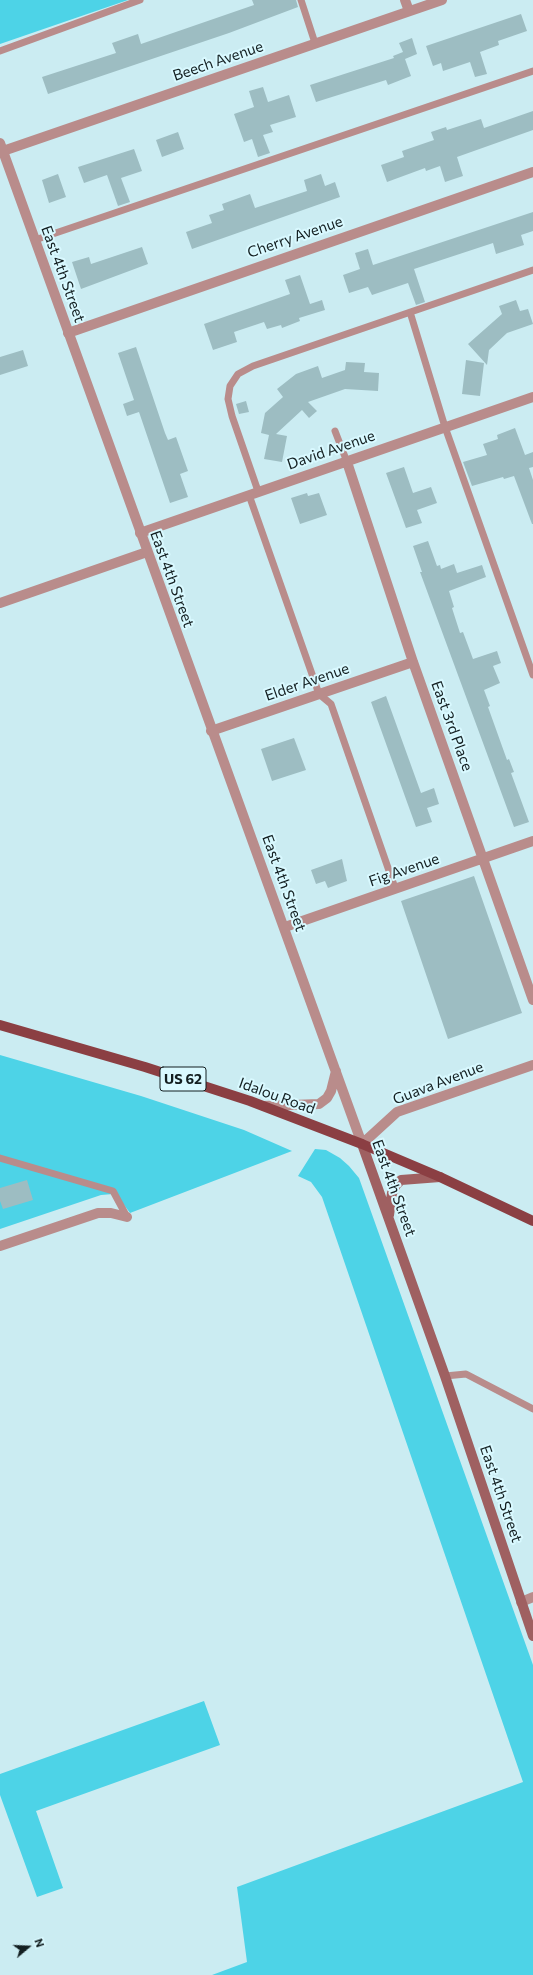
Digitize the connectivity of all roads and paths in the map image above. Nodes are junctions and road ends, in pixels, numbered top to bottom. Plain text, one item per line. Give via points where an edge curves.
1 (140, 0) edge
2 (301, 0) edge
3 (405, 0) edge
4 (442, 0) edge
5 (409, 11) junction
6 (316, 43) junction
7 (0, 51) edge
8 (533, 71) edge
9 (1, 147) edge
10 (533, 172) edge
11 (34, 240) junction
12 (533, 270) edge
13 (410, 312) junction
14 (68, 333) junction
15 (533, 397) edge
16 (445, 427) junction
17 (335, 431) dead end
18 (347, 462) junction
19 (253, 493) junction
20 (140, 533) junction
21 (147, 552) junction
22 (0, 602) edge
23 (413, 662) junction
24 (533, 675) edge
25 (319, 694) junction
26 (211, 731) junction
27 (533, 841) edge
28 (483, 858) junction
29 (395, 888) junction
30 (284, 927) junction
31 (533, 1000) edge
32 (0, 1025) edge
33 (533, 1065) edge
34 (336, 1071) junction
35 (264, 1106) junction
36 (362, 1144) junction
37 (0, 1158) edge
38 (440, 1177) junction
39 (388, 1216) junction
40 (127, 1217) joint
41 (533, 1221) edge
42 (0, 1246) edge
43 (445, 1376) junction
44 (533, 1409) edge
45 (533, 1597) edge
46 (521, 1602) junction
47 (533, 1636) edge

1 - 7 lane
2 - 6 lane
3 - 5 street
4 - 5 street, Beech Avenue
5 - 6 street, Beech Avenue
6 - 9 street, Beech Avenue
8 - 11 lane
9 - 11 street, East 4th Street
10 - 14 street, Cherry Avenue
11 - 14 street, East 4th Street
12 - 13 lane
13 - 16 lane
13 - 19 lane via 253,366 238,374 230,386 228,399
14 - 20 street, East 4th Street
15 - 16 street, David Avenue
16 - 18 street, David Avenue
16 - 24 lane
17 - 18 lane
18 - 19 street, David Avenue
18 - 23 street, East 3rd Place
19 - 20 street, David Avenue
19 - 25 lane
20 - 21 street, East 4th Street
21 - 22 street
21 - 26 street, East 4th Street
23 - 25 street, Elder Avenue
23 - 28 street, East 3rd Place
25 - 26 street, Elder Avenue
25 - 29 lane via 331,704
26 - 30 street, East 4th Street
27 - 28 street, Fig Avenue
28 - 29 street, Fig Avenue
28 - 31 street, East 3rd Place
29 - 30 street, Fig Avenue
30 - 34 street, East 4th Street
32 - 35 main road, Idalou Road / US 62 via 144,1067
33 - 36 street, Guava Avenue via 396,1112
34 - 35 street via 327,1098 319,1104
34 - 36 street, East 4th Street
35 - 36 main road, Idalou Road / US 62
36 - 38 main road, Idalou Road / US 62
36 - 39 main road, East 4th Street
37 - 40 lane via 113,1191
38 - 39 main road via 401,1180 392,1192
38 - 41 main road, Idalou Road / US 62
39 - 43 main road, East 4th Street
40 - 42 street via 111,1212 98,1213
43 - 44 lane via 466,1374
43 - 46 main road, East 4th Street
45 - 46 street
46 - 47 main road, East 4th Street

